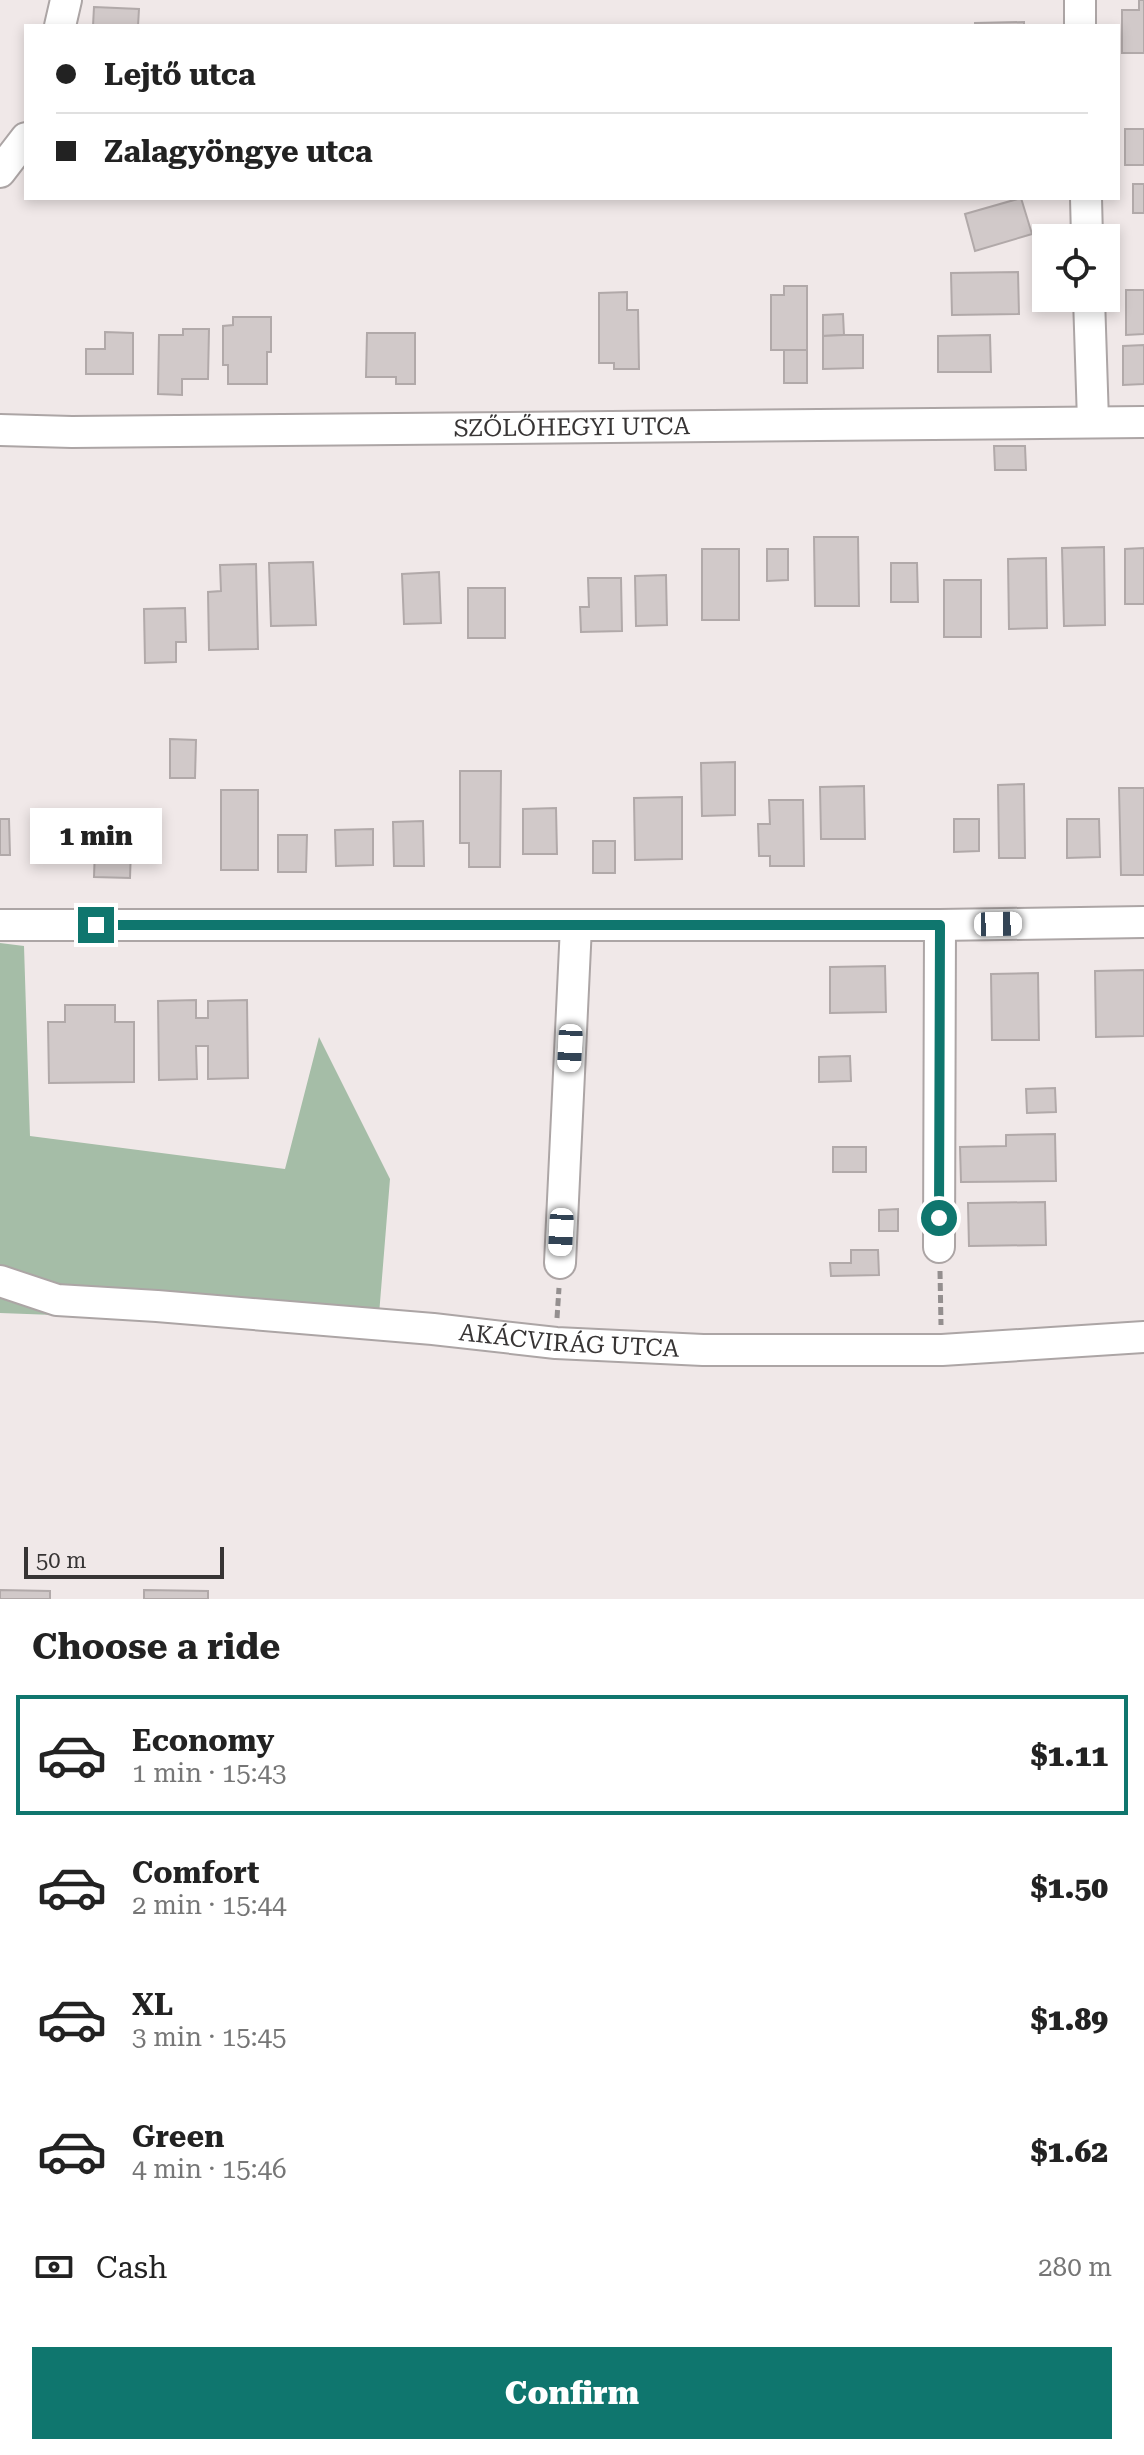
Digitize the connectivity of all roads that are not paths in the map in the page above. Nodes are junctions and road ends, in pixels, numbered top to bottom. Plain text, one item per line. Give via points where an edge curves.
1 (66, 0) edge
2 (1080, 0) edge
3 (60, 24) edge
4 (1080, 24) edge
5 (24, 141) edge
6 (0, 172) edge
7 (1086, 200) edge
8 (1087, 224) edge
9 (1089, 312) edge
10 (1093, 421) junction
11 (1144, 422) edge
12 (0, 430) edge
13 (1144, 922) edge
14 (0, 925) edge
15 (940, 925) junction
16 (576, 926) junction
17 (939, 1247) road end
18 (560, 1263) road end
19 (0, 1281) edge
20 (1144, 1337) edge

1 - 3 street
2 - 4 street
5 - 6 street
7 - 8 street
9 - 10 street
10 - 11 street, SZŐLŐHEGYI UTCA
10 - 12 street, SZŐLŐHEGYI UTCA
13 - 15 street
14 - 16 street
15 - 16 street
15 - 17 street
16 - 18 street
19 - 20 street, AKÁCVIRÁG UTCA via 57,1300 556,1343 703,1350 942,1350

